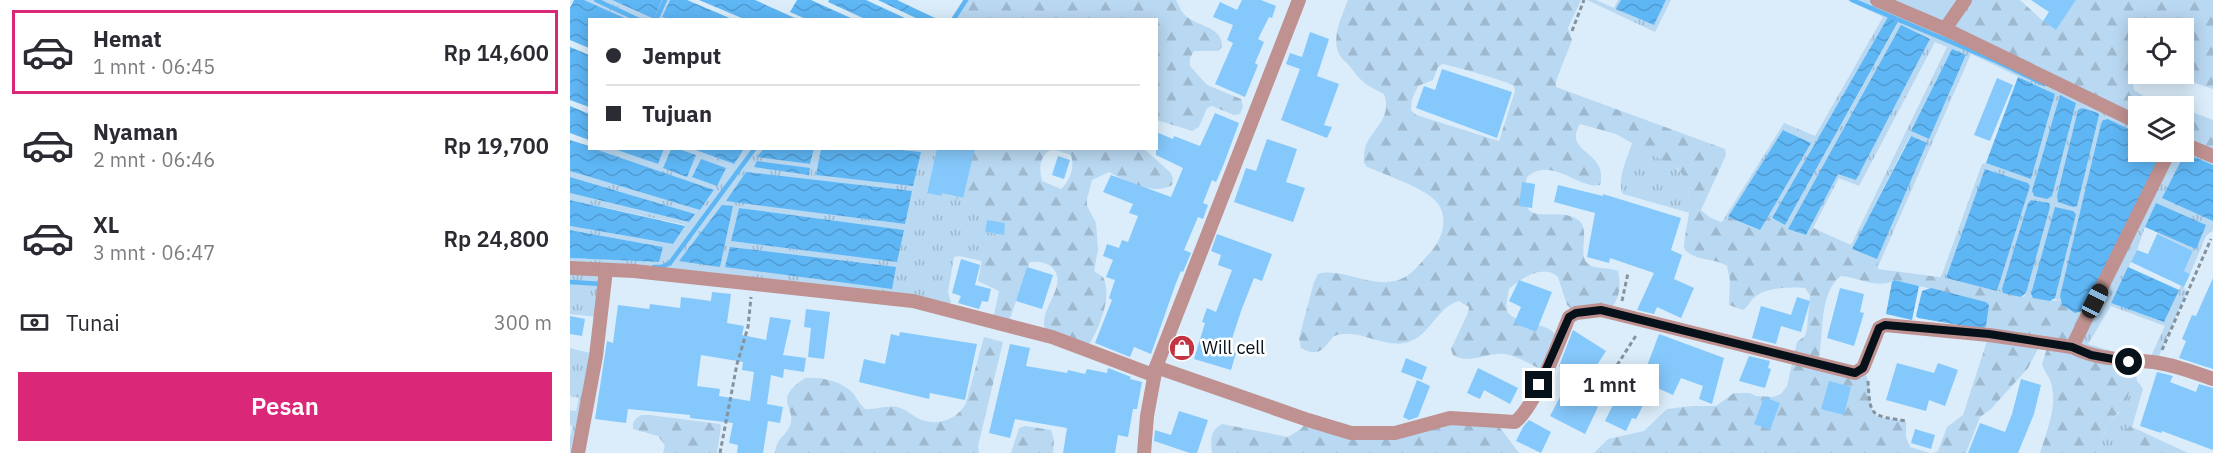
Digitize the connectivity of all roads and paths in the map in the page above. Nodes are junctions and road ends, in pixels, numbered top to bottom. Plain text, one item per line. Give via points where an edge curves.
1 (1299, 0) edge
2 (1584, 0) edge
3 (1877, 0) edge
4 (1965, 0) edge
5 (1945, 29) junction
6 (1572, 31) dead end
7 (2128, 118) edge
8 (2194, 148) edge
9 (2213, 156) edge
10 (2164, 162) edge
11 (2211, 239) dead end
12 (570, 268) edge
13 (606, 270) junction
14 (1628, 273) dead end
15 (753, 284) junction
16 (1618, 315) junction
17 (1645, 322) junction
18 (2072, 347) junction
19 (2156, 363) junction
20 (1863, 368) junction
21 (1154, 371) junction
22 (2213, 379) edge
23 (1605, 384) dead end
24 (1906, 421) dead end
25 (578, 453) edge
26 (720, 453) edge
27 (1144, 453) edge

1 - 21 street
2 - 6 path
3 - 5 street
4 - 5 street
5 - 7 street
8 - 9 street
10 - 18 street
11 - 19 path
12 - 13 street
13 - 15 street
13 - 25 street via 596,356
14 - 16 path
15 - 21 street via 913,301 1052,337
15 - 26 path via 748,327
16 - 17 street
16 - 21 street via 1601,310 1569,317 1533,398 1515,422 1450,418 1395,433 1351,433
17 - 20 street via 1855,373
17 - 23 path
18 - 19 street via 2091,355
18 - 20 street via 1989,334 1885,325 1879,328
19 - 22 street
20 - 24 path via 1868,376 1874,414
21 - 27 street

